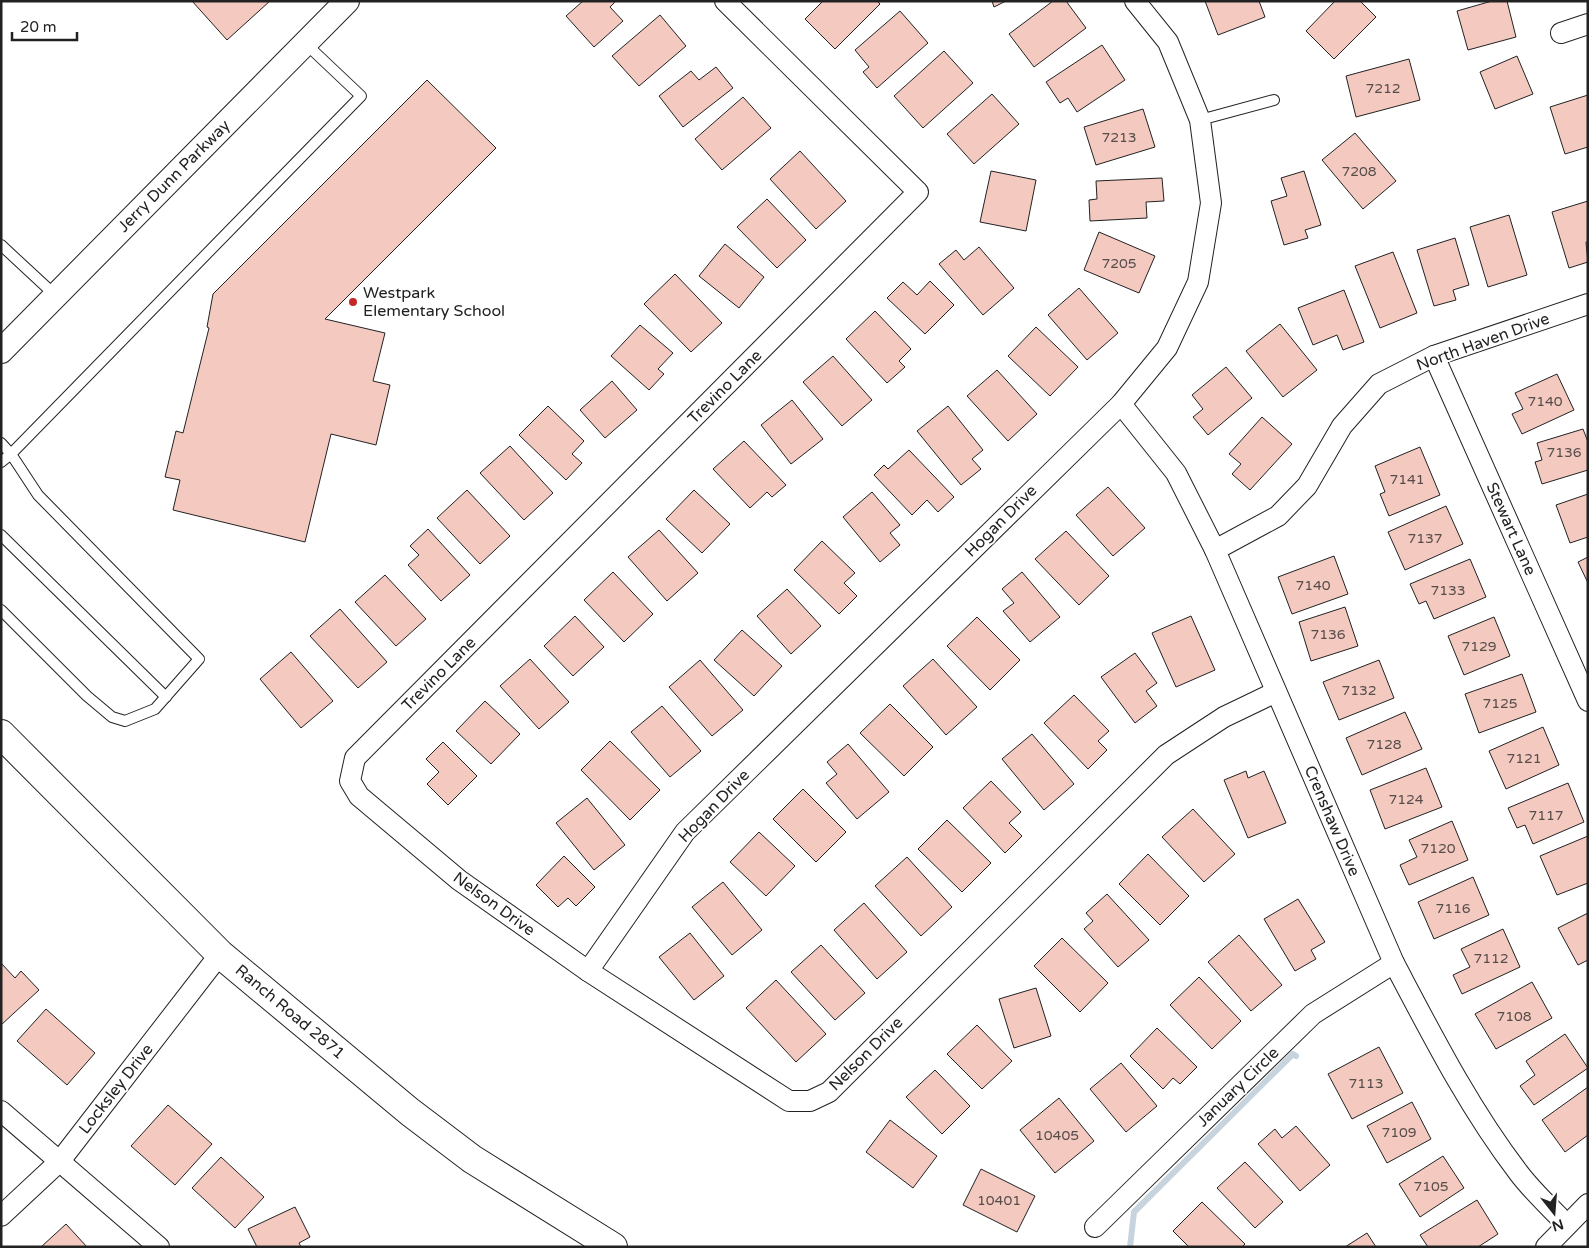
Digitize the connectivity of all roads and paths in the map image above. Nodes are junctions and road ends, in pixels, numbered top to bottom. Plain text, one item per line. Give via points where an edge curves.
1 (347, 1) edge
2 (724, 1) edge
3 (1135, 1) edge
4 (1588, 24) edge
5 (1561, 33) dead end
6 (305, 43) junction
7 (1274, 100) dead end
8 (1200, 120) junction
9 (1, 245) edge
10 (56, 296) junction
11 (1588, 304) edge
12 (1, 351) edge
13 (1434, 356) junction
14 (1120, 404) junction
15 (1, 443) edge
16 (11, 454) junction
17 (1, 462) edge
18 (1, 535) edge
19 (1215, 550) junction
20 (1, 610) edge
21 (1276, 692) junction
22 (166, 697) junction
23 (1588, 701) edge
24 (1, 734) edge
25 (350, 781) joint
26 (220, 954) junction
27 (1394, 964) junction
28 (588, 972) junction
29 (1, 1111) edge
30 (60, 1161) junction
31 (1588, 1204) edge
32 (1, 1216) edge
33 (1567, 1225) junction
34 (1095, 1227) dead end
35 (159, 1247) edge
36 (613, 1247) edge
37 (1546, 1247) edge

1 - 6 street, Jerry Dunn Parkway
2 - 25 street, Trevino Lane via 918,192 355,758
3 - 8 street, Hogan Drive via 1168,42
4 - 5 street
6 - 10 street, Jerry Dunn Parkway
6 - 16 lane via 361,96
7 - 8 lane
8 - 14 street, Hogan Drive via 1211,203 1198,282 1167,348
9 - 10 lane
10 - 12 street, Jerry Dunn Parkway
11 - 13 street, North Haven Drive
13 - 19 street, North Haven Drive via 1379,384 1342,426 1308,486 1278,516
13 - 23 street, Stewart Lane
14 - 19 street, Crenshaw Drive via 1176,473
14 - 28 street, Hogan Drive via 685,832
15 - 16 lane
16 - 17 lane
16 - 22 lane via 38,495 199,659
18 - 22 lane
19 - 21 street, Crenshaw Drive
20 - 22 lane via 112,717 125,721 156,709
21 - 27 street, Crenshaw Drive
21 - 28 street, Nelson Drive via 1224,716 1166,755 829,1092 810,1101 789,1100
24 - 26 main road, Ranch Road 2871
25 - 28 street, Nelson Drive via 359,796 459,880
26 - 30 street, Locksley Drive
26 - 36 main road, Ranch Road 2871 via 410,1112 472,1159
27 - 33 street, Crenshaw Drive via 1471,1104 1519,1174
27 - 34 street, January Circle via 1313,1014
29 - 30 street
30 - 32 street, Locksley Drive
30 - 35 street
31 - 33 street
33 - 37 street

